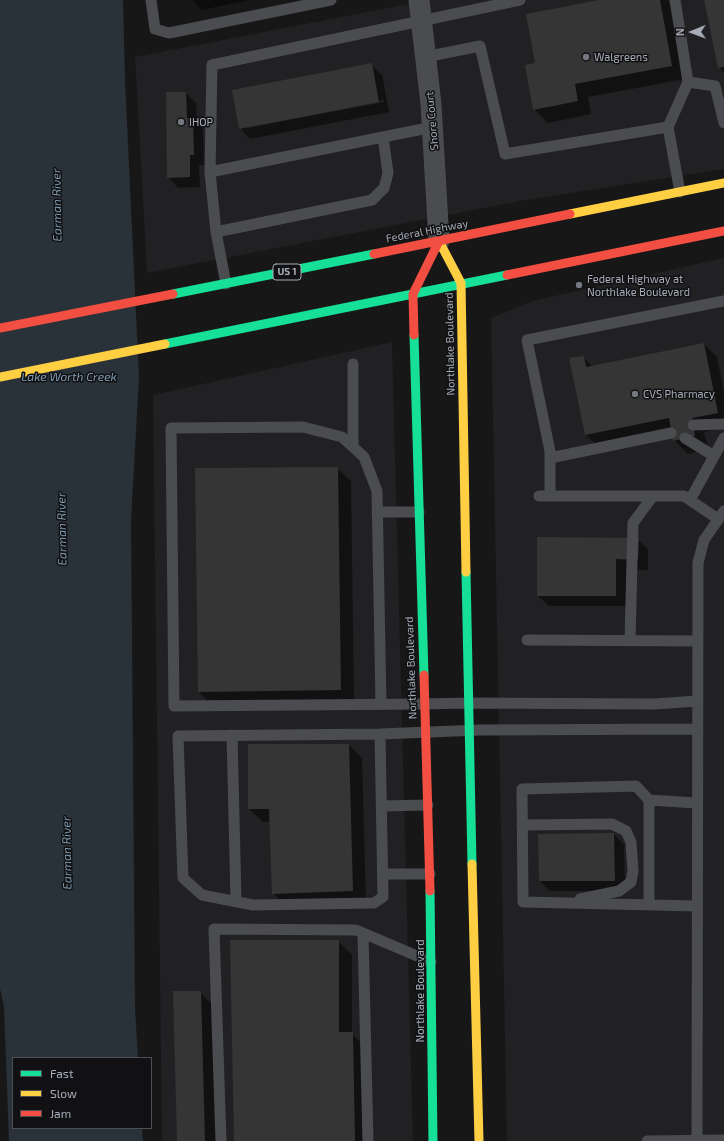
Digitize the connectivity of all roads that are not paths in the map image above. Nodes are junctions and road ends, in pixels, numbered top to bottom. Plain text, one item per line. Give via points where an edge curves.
1 (151, 0) edge
2 (331, 0) edge
3 (520, 0) edge
4 (675, 0) edge
5 (420, 10) edge
6 (426, 57) junction
7 (688, 82) junction
8 (724, 123) edge
9 (433, 127) junction
10 (668, 127) junction
11 (383, 137) junction
12 (210, 172) junction
13 (724, 183) edge
14 (680, 192) junction
15 (724, 231) edge
16 (216, 232) junction
17 (439, 242) junction
18 (461, 283) junction
19 (226, 284) junction
20 (413, 294) junction
21 (724, 301) edge
22 (0, 328) edge
23 (353, 364) dead end
24 (0, 377) edge
25 (724, 424) edge
26 (693, 425) dead end
27 (671, 433) dead end
28 (685, 438) dead end
29 (724, 438) edge
30 (353, 446) junction
31 (714, 456) junction
32 (550, 458) junction
33 (653, 496) junction
34 (690, 500) junction
35 (377, 512) junction
36 (419, 512) junction
37 (721, 515) edge
38 (527, 640) dead end
39 (630, 640) junction
40 (698, 641) junction
41 (698, 701) junction
42 (468, 703) junction
43 (381, 704) junction
44 (424, 704) junction
45 (698, 729) junction
46 (468, 730) junction
47 (425, 732) junction
48 (380, 734) junction
49 (232, 736) junction
50 (648, 800) junction
51 (696, 802) junction
52 (428, 805) junction
53 (382, 806) junction
54 (522, 825) junction
55 (384, 874) junction
56 (430, 874) junction
57 (236, 900) junction
58 (562, 903) junction
59 (649, 905) junction
60 (697, 906) junction
61 (364, 934) junction
62 (431, 962) junction
63 (724, 1140) edge
64 (220, 1141) edge
65 (368, 1141) edge
66 (432, 1141) edge
67 (479, 1141) edge
68 (647, 1141) edge
69 (697, 1141) edge

1 - 2 lane via 155,29 169,33
3 - 5 lane
4 - 7 lane
5 - 6 street, Shore Court
5 - 12 lane via 212,66
6 - 9 street, Shore Court
6 - 10 lane via 480,46 506,154
7 - 8 lane via 715,86
7 - 10 lane
9 - 11 lane
9 - 17 street, Shore Court
10 - 14 lane
11 - 12 lane
11 - 16 lane via 388,173 384,188 372,200
12 - 16 lane
13 - 14 main road, Federal Highway / US 1
14 - 17 main road, Federal Highway / US 1
15 - 18 main road
16 - 19 lane
17 - 18 main road, Northlake Boulevard
17 - 19 main road, Federal Highway / US 1
17 - 20 main road, Northlake Boulevard
18 - 20 main road
18 - 42 main road, Northlake Boulevard
19 - 22 main road, Federal Highway / US 1
20 - 24 main road
20 - 36 main road, Northlake Boulevard
21 - 32 lane via 527,340
23 - 30 lane
25 - 26 lane
27 - 32 lane
28 - 31 lane
29 - 31 lane
30 - 35 lane via 364,457 376,491
30 - 43 lane via 342,437 303,427 171,428 174,706
31 - 34 lane
32 - 33 lane via 544,496
33 - 34 lane via 684,496
33 - 39 lane via 634,523
34 - 37 lane
35 - 36 lane
35 - 43 lane
36 - 44 main road, Northlake Boulevard
37 - 40 lane via 704,540 698,563
38 - 39 lane
39 - 40 lane
40 - 41 lane
41 - 42 lane via 654,704
41 - 45 lane
42 - 44 lane
42 - 46 main road, Northlake Boulevard
43 - 44 lane
44 - 47 main road, Northlake Boulevard
45 - 46 lane
45 - 51 lane
46 - 47 lane
46 - 67 main road, Northlake Boulevard
47 - 48 lane
47 - 52 main road, Northlake Boulevard
48 - 49 lane
48 - 53 lane
49 - 57 lane
49 - 57 lane via 178,736 183,878 202,895
50 - 51 lane
50 - 54 lane via 636,786 522,789
50 - 59 lane
51 - 60 lane
52 - 53 lane
52 - 56 main road, Northlake Boulevard
53 - 55 lane
54 - 58 lane via 523,902
54 - 58 lane via 612,824 626,831 631,842 631,882 620,891
55 - 56 lane
55 - 57 lane via 383,897 374,904 253,905
56 - 62 main road, Northlake Boulevard
58 - 59 lane
59 - 60 lane
60 - 69 lane
61 - 62 lane
61 - 64 lane via 356,930 214,929
61 - 65 lane
62 - 66 main road, Northlake Boulevard
63 - 69 lane
68 - 69 lane

